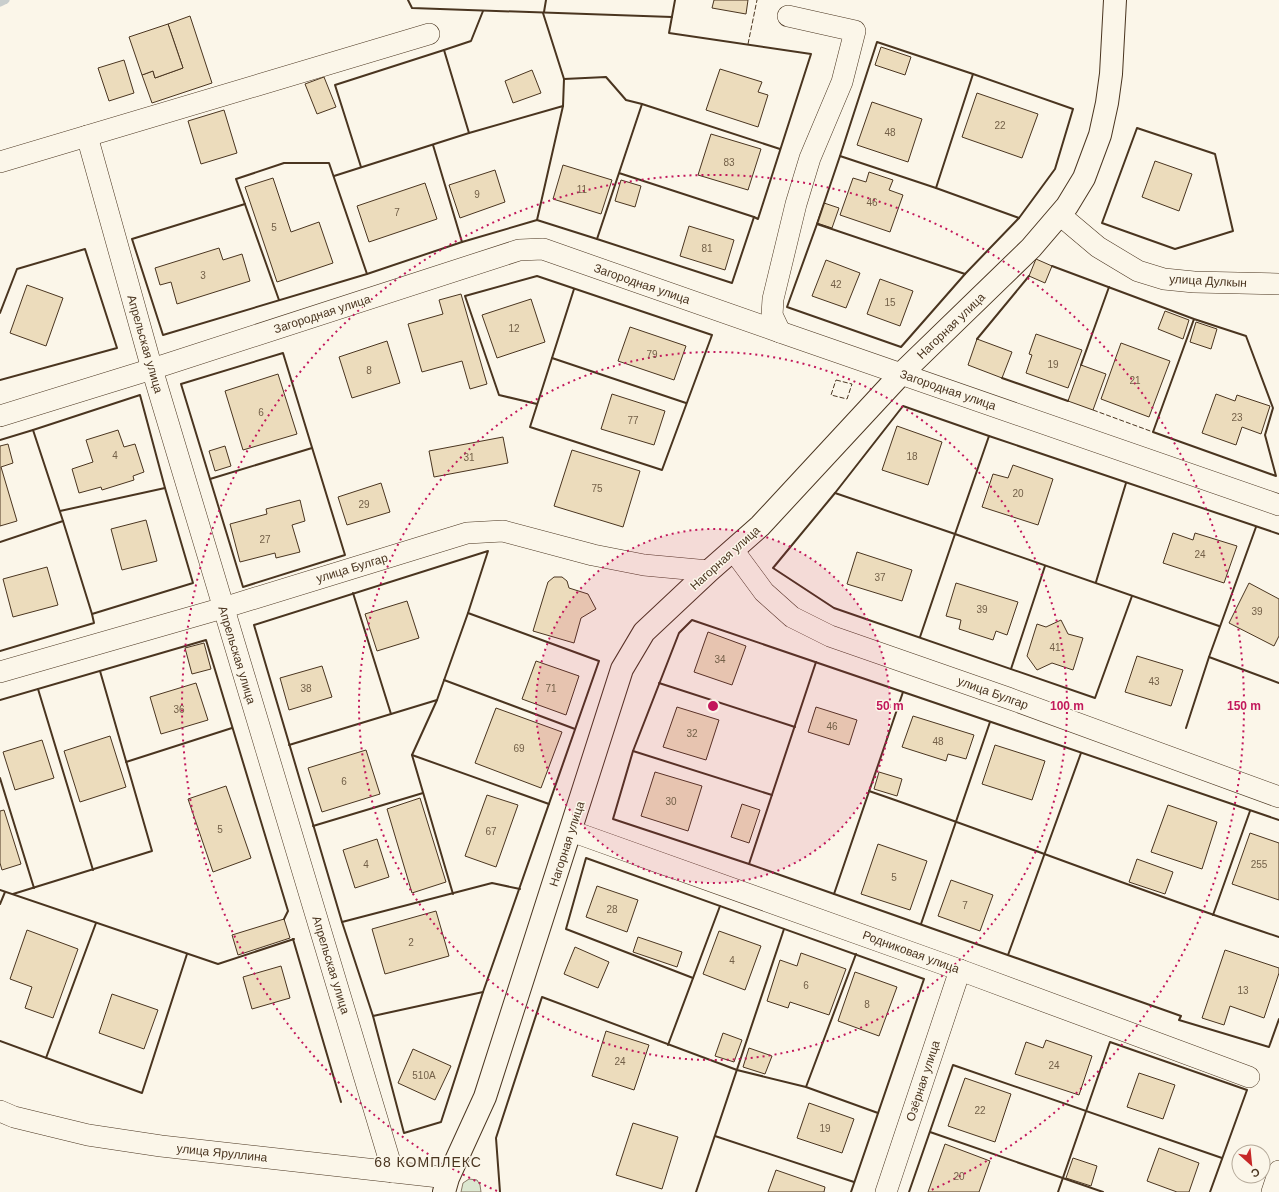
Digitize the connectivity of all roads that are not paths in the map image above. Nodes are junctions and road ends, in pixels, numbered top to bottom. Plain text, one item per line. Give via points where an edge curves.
1 (1115, 0) edge
2 (788, 16) dead end
3 (428, 34) dead end
4 (87, 136) junction
5 (0, 162) edge
6 (1060, 216) junction
7 (1279, 284) edge
8 (780, 332) junction
9 (152, 369) junction
10 (901, 374) junction
11 (0, 416) edge
12 (1279, 505) edge
13 (733, 550) junction
14 (709, 571) junction
15 (223, 608) junction
16 (0, 672) edge
17 (1279, 797) edge
18 (571, 831) junction
19 (960, 970) junction
20 (1249, 1077) dead end
21 (0, 1111) edge
22 (1279, 1171) edge
23 (393, 1172) junction
24 (446, 1185) edge
25 (886, 1192) edge
26 (1272, 1192) edge

1 - 6 street, Нагорная улица via 1111,74 1100,135 1084,178
2 - 8 street via 855,31 842,82 810,158 773,299 772,315
3 - 4 street
4 - 5 street
4 - 9 street, Апрельская улица
6 - 7 street, улица Дулкын via 1098,247 1138,271 1164,279 1194,282
6 - 10 street, Нагорная улица via 1031,248
8 - 9 street, Загородная улица via 543,248 520,250
8 - 10 street, Загородная улица
9 - 11 street, Загородная улица
9 - 15 street, Апрельская улица
10 - 12 street, Загородная улица
10 - 13 street, Нагорная улица via 760,526
13 - 14 street, Нагорная улица
13 - 17 street, улица Булгар via 764,592 792,617 830,636
14 - 15 street, улица Булгар via 644,565 593,555 503,531 467,533
14 - 18 street, Нагорная улица via 644,632 622,669
15 - 16 street, улица Булгар
15 - 23 street, Апрельская улица
18 - 19 street, Родниковая улица
18 - 24 street, Нагорная улица via 486,1097
19 - 20 street, Родниковая улица
19 - 25 street, Озёрная улица
21 - 23 street, улица Яруллина via 88,1136
22 - 26 street
23 - 24 street, улица Яруллина

